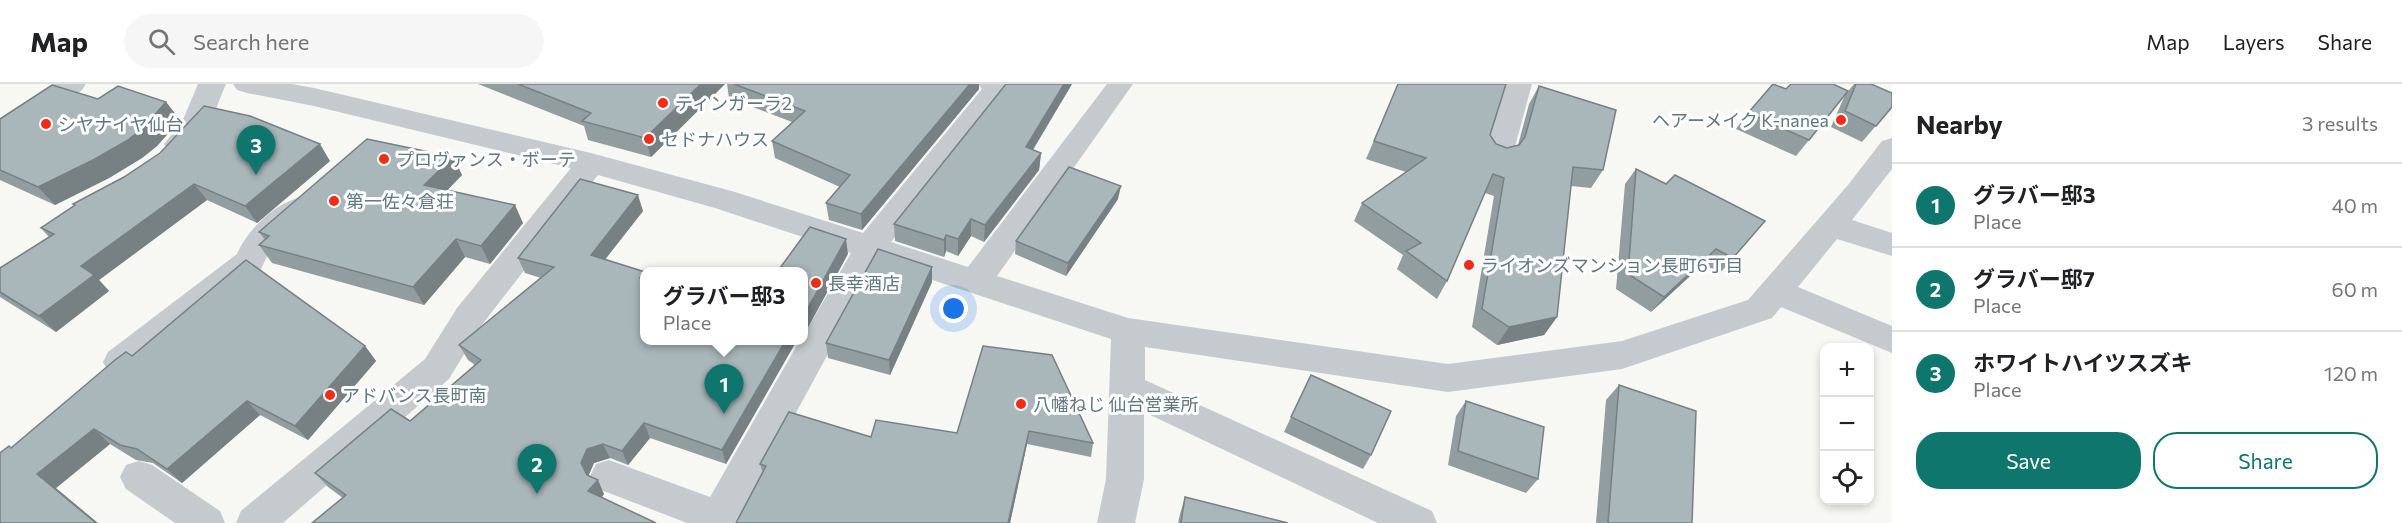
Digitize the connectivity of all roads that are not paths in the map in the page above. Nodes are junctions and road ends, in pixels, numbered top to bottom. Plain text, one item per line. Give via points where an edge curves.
1 (72, 84) edge
2 (212, 84) edge
3 (247, 84) edge
4 (992, 84) edge
5 (1518, 84) edge
6 (1120, 85) edge
7 (0, 132) edge
8 (1498, 154) edge
9 (591, 163) junction
10 (1887, 163) edge
11 (157, 164) edge
12 (319, 190) edge
13 (1831, 225) junction
14 (1892, 245) edge
15 (870, 247) junction
16 (975, 282) junction
17 (1775, 291) junction
18 (1128, 331) junction
19 (1892, 340) edge
20 (120, 362) edge
21 (1126, 387) junction
22 (609, 476) dead end
23 (139, 477) dead end
24 (717, 521) edge
25 (206, 523) edge
26 (255, 523) edge
27 (1116, 523) edge
28 (1418, 523) edge

1 - 7 street
2 - 11 street via 194,126
3 - 9 street via 314,97 390,128
4 - 15 street via 999,86
5 - 8 street
6 - 16 street
9 - 15 street
9 - 26 street via 469,316 437,369
10 - 13 street
12 - 20 street via 258,242 250,261
13 - 14 street
13 - 17 street
15 - 16 street
15 - 24 street
16 - 18 street
17 - 18 street via 1760,309 1622,355 1448,378
17 - 19 street
18 - 21 street
21 - 27 street via 1125,479
21 - 28 street
22 - 24 street
23 - 25 street

